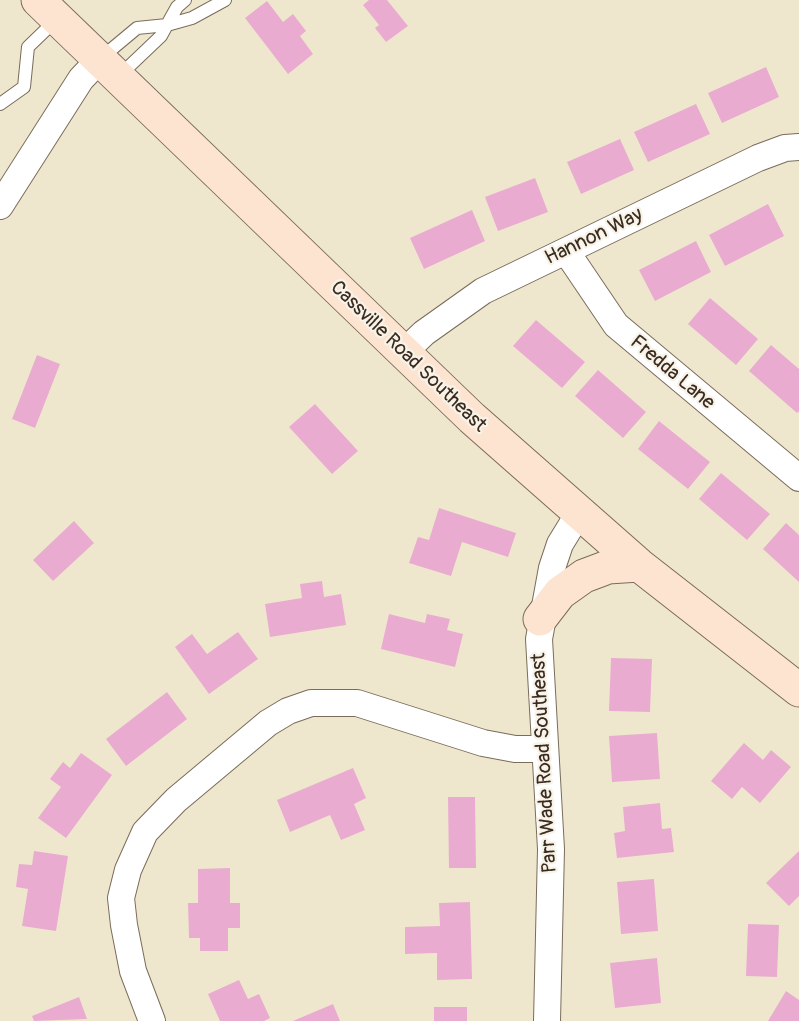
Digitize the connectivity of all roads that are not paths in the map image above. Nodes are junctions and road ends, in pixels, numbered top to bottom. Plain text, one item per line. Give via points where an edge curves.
1 (184, 0) edge
2 (225, 0) edge
3 (48, 9) edge
4 (167, 25) junction
5 (109, 68) junction
6 (0, 104) edge
7 (799, 147) edge
8 (0, 206) edge
9 (566, 251) junction
10 (403, 353) junction
11 (799, 478) edge
12 (579, 513) junction
13 (639, 565) junction
14 (540, 620) junction
15 (799, 690) edge
16 (544, 749) junction
17 (152, 1021) edge
18 (547, 1021) edge

1 - 4 lane
2 - 4 lane via 192,18
3 - 5 main road, Cassville Road Southeast
3 - 6 lane via 28,47 24,87
4 - 5 lane via 161,36
4 - 5 lane via 138,28
5 - 8 street via 81,79
5 - 10 main road, Cassville Road Southeast
7 - 9 street, Hannon Way via 758,158
9 - 10 street, Hannon Way via 483,291
9 - 11 street, Fredda Lane via 616,326
10 - 12 main road, Cassville Road Southeast
12 - 13 main road, Cassville Road Southeast
12 - 14 street, Parr Wade Road Southeast via 560,544
13 - 14 main road via 608,567 584,576 560,592
13 - 15 main road, Cassville Road Southeast
14 - 16 street, Parr Wade Road Southeast
16 - 17 street via 483,743 357,703 311,703 268,723 176,800 145,832 128,870 121,898 124,925 133,971
16 - 18 street, Parr Wade Road Southeast via 552,849

